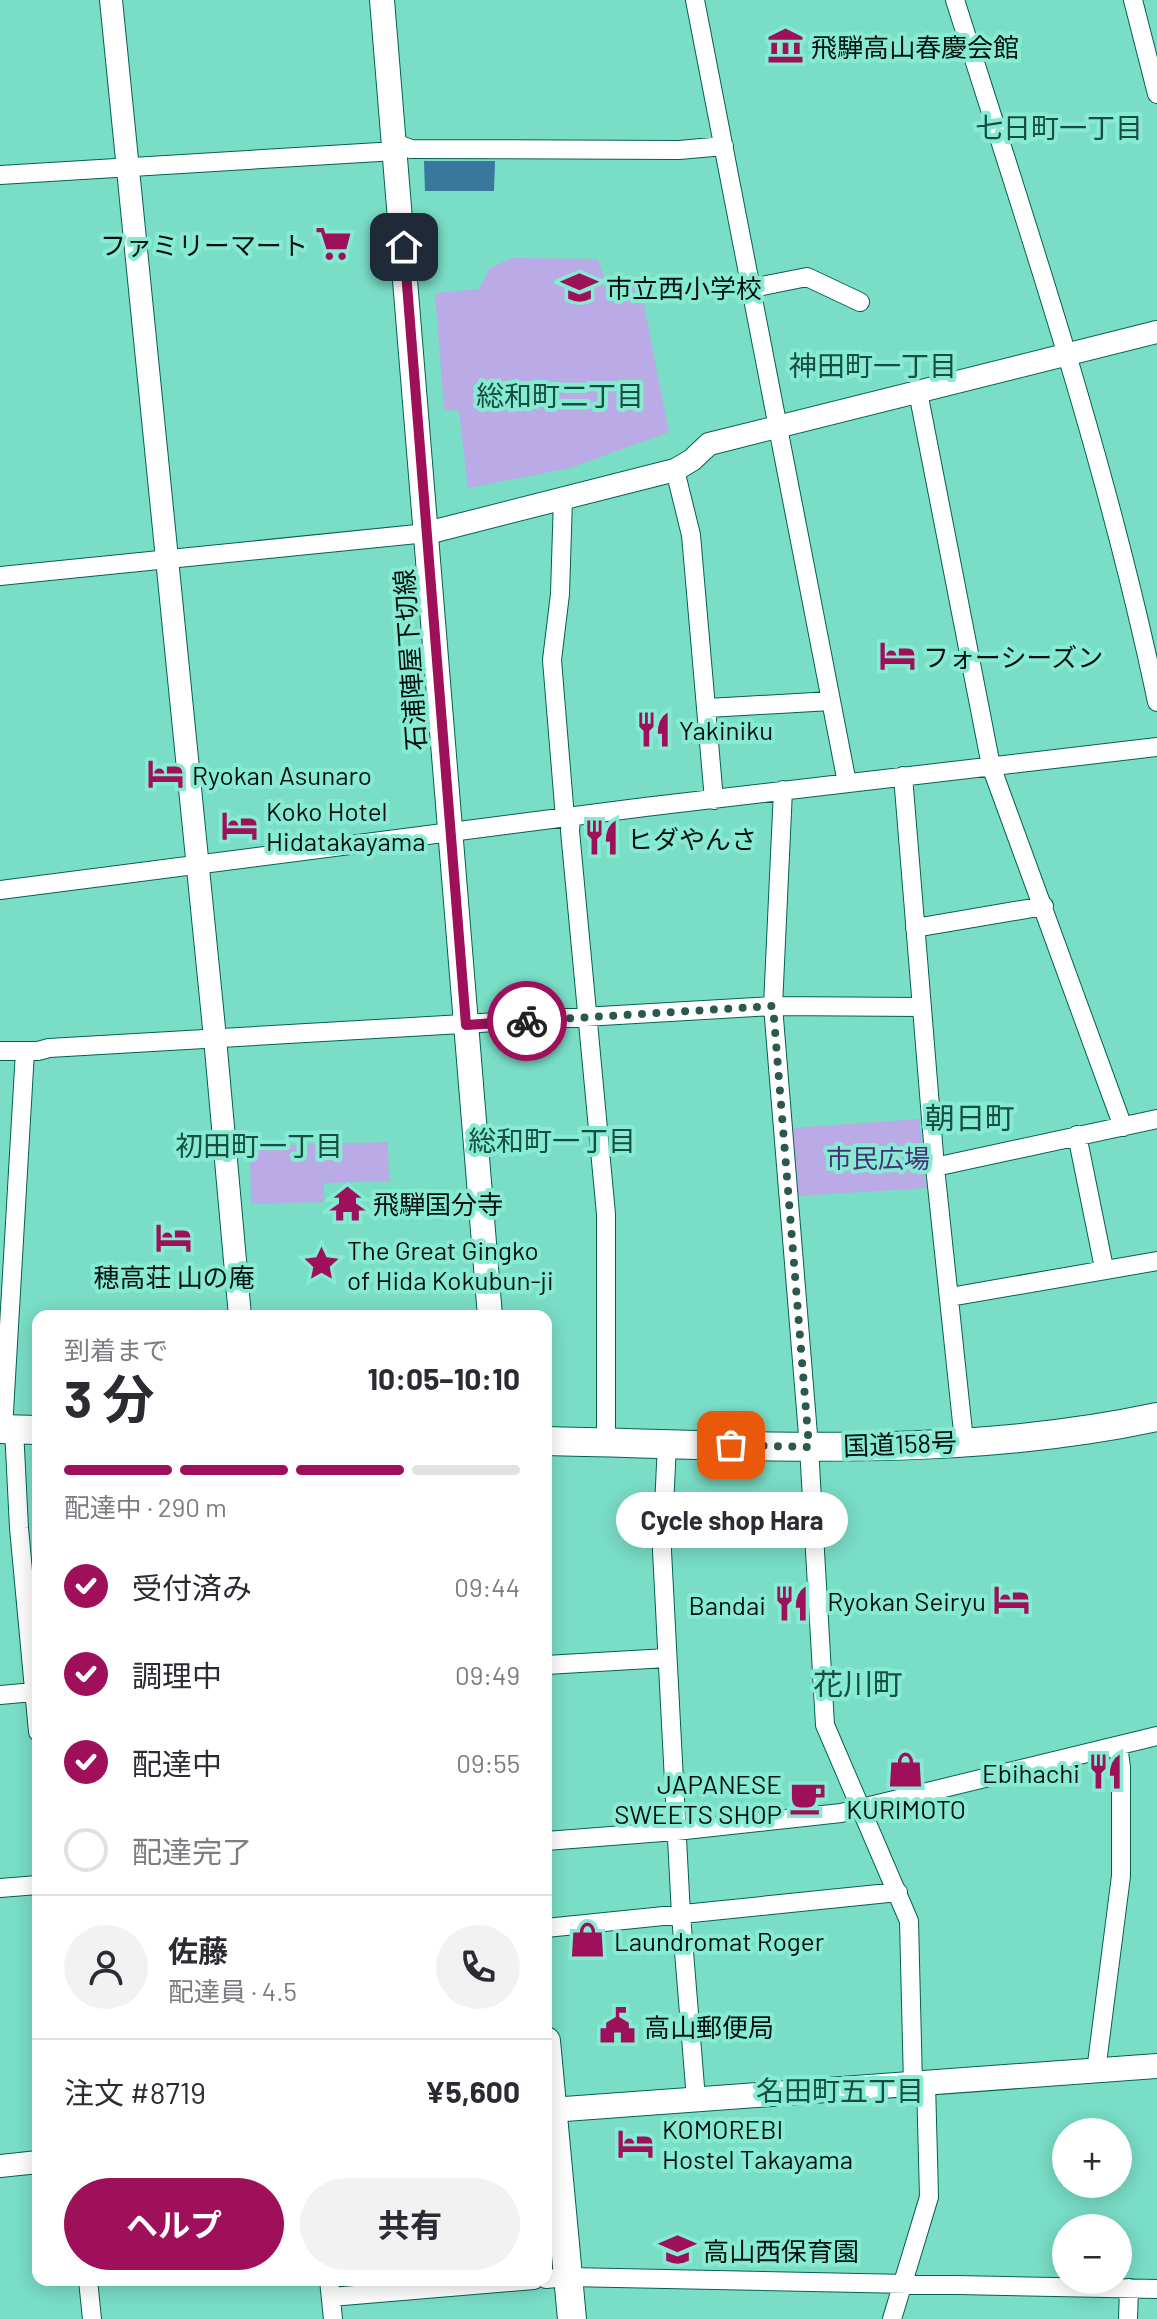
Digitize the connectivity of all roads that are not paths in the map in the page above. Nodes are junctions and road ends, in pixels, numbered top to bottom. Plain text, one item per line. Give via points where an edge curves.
1 (111, 0) edge
2 (382, 0) edge
3 (695, 0) edge
4 (955, 0) edge
5 (1133, 0) edge
6 (1157, 94) edge
7 (724, 146) junction
8 (396, 147) junction
9 (127, 168) junction
10 (0, 175) edge
11 (752, 288) junction
12 (860, 302) dead end
13 (1157, 332) edge
14 (1069, 354) junction
15 (918, 392) junction
16 (778, 425) junction
17 (675, 470) junction
18 (563, 498) junction
19 (427, 533) junction
20 (166, 560) junction
21 (0, 576) edge
22 (831, 701) junction
23 (1157, 702) edge
24 (708, 708) junction
25 (1157, 747) edge
26 (991, 766) junction
27 (903, 776) junction
28 (847, 783) junction
29 (783, 790) junction
30 (714, 800) junction
31 (568, 818) junction
32 (451, 833) junction
33 (197, 863) junction
34 (0, 890) edge
35 (1044, 906) junction
36 (915, 928) junction
37 (773, 1006) junction
38 (922, 1007) junction
39 (587, 1016) junction
40 (466, 1025) junction
41 (215, 1038) junction
42 (0, 1051) edge
43 (25, 1051) junction
44 (1157, 1119) edge
45 (1123, 1127) junction
46 (1077, 1135) junction
47 (935, 1167) junction
48 (1157, 1261) edge
49 (1104, 1268) junction
50 (950, 1297) junction
51 (239, 1310) edge
52 (490, 1310) edge
53 (1157, 1417) edge
54 (14, 1429) edge
55 (552, 1441) edge
56 (964, 1441) junction
57 (606, 1442) junction
58 (667, 1443) junction
59 (809, 1447) junction
60 (667, 1658) junction
61 (32, 1659) edge
62 (552, 1665) edge
63 (32, 1690) edge
64 (0, 1695) edge
65 (1157, 1736) edge
66 (1118, 1746) junction
67 (861, 1808) junction
68 (676, 1831) junction
69 (552, 1841) edge
70 (32, 1885) edge
71 (0, 1888) edge
72 (898, 1892) junction
73 (681, 1915) junction
74 (552, 1927) edge
75 (1157, 2066) edge
76 (1096, 2071) junction
77 (919, 2084) junction
78 (696, 2099) junction
79 (552, 2111) edge
80 (32, 2163) edge
81 (0, 2166) edge
82 (552, 2174) edge
83 (557, 2278) edge
84 (903, 2283) junction
85 (89, 2286) edge
86 (381, 2286) edge
87 (1052, 2286) edge
88 (330, 2288) edge
89 (1132, 2288) edge
90 (1157, 2289) edge
91 (1129, 2294) edge
92 (92, 2319) edge
93 (333, 2319) edge
94 (572, 2319) edge
95 (892, 2319) edge
96 (1128, 2319) edge

1 - 9 street
2 - 8 main road, 石浦陣屋下切線
3 - 7 street
4 - 14 street
5 - 6 street
7 - 8 street
7 - 11 street
8 - 9 street
8 - 19 main road, 石浦陣屋下切線
9 - 10 street
9 - 20 street
11 - 12 street via 807,277
11 - 16 street
13 - 14 street
14 - 15 street
14 - 23 street
15 - 16 street
15 - 26 street
16 - 17 street via 709,444
16 - 22 street
17 - 18 street
17 - 24 street via 691,535
18 - 19 street
18 - 31 street via 552,660
19 - 20 street
19 - 32 main road, 石浦陣屋下切線
20 - 21 street
20 - 33 street
22 - 24 street
22 - 28 street
24 - 30 street
25 - 26 street
26 - 27 street
26 - 35 street
27 - 28 street
27 - 36 street
28 - 29 street
29 - 30 street
29 - 37 street
30 - 31 street
31 - 32 street
31 - 39 street
32 - 33 street
32 - 40 main road, 石浦陣屋下切線
33 - 34 street
33 - 41 street
35 - 36 street
35 - 45 street
36 - 38 street
37 - 38 street
37 - 39 street
37 - 59 street
38 - 47 street
39 - 40 street
39 - 57 street via 606,1214
40 - 41 street
40 - 52 main road, 石浦陣屋下切線
41 - 43 street
41 - 51 street
42 - 43 street
43 - 54 street
44 - 45 street
45 - 46 street
46 - 47 street
46 - 49 street
47 - 50 street
48 - 49 street
49 - 50 street
50 - 56 street
53 - 56 highway, 国道158号 via 1055,1434
54 - 61 street
55 - 57 highway, 国道158号
56 - 59 highway, 国道158号
57 - 58 highway, 国道158号
58 - 59 highway, 国道158号
58 - 60 street via 662,1551
59 - 67 street via 825,1725
60 - 62 street
60 - 68 street
63 - 64 street
65 - 66 street
66 - 67 street
66 - 76 street via 1121,1876
67 - 68 street
67 - 72 street
68 - 69 street
68 - 73 street
70 - 71 street
72 - 73 street
72 - 77 street via 909,1921
73 - 74 street
73 - 78 street
75 - 76 main road
76 - 77 main road
77 - 78 main road
77 - 84 street via 929,2197
78 - 79 main road
80 - 81 street
82 - 83 highway
83 - 84 street
83 - 94 highway
84 - 87 street
84 - 95 street
85 - 92 street
86 - 88 street
88 - 93 street
89 - 90 street
91 - 96 street

